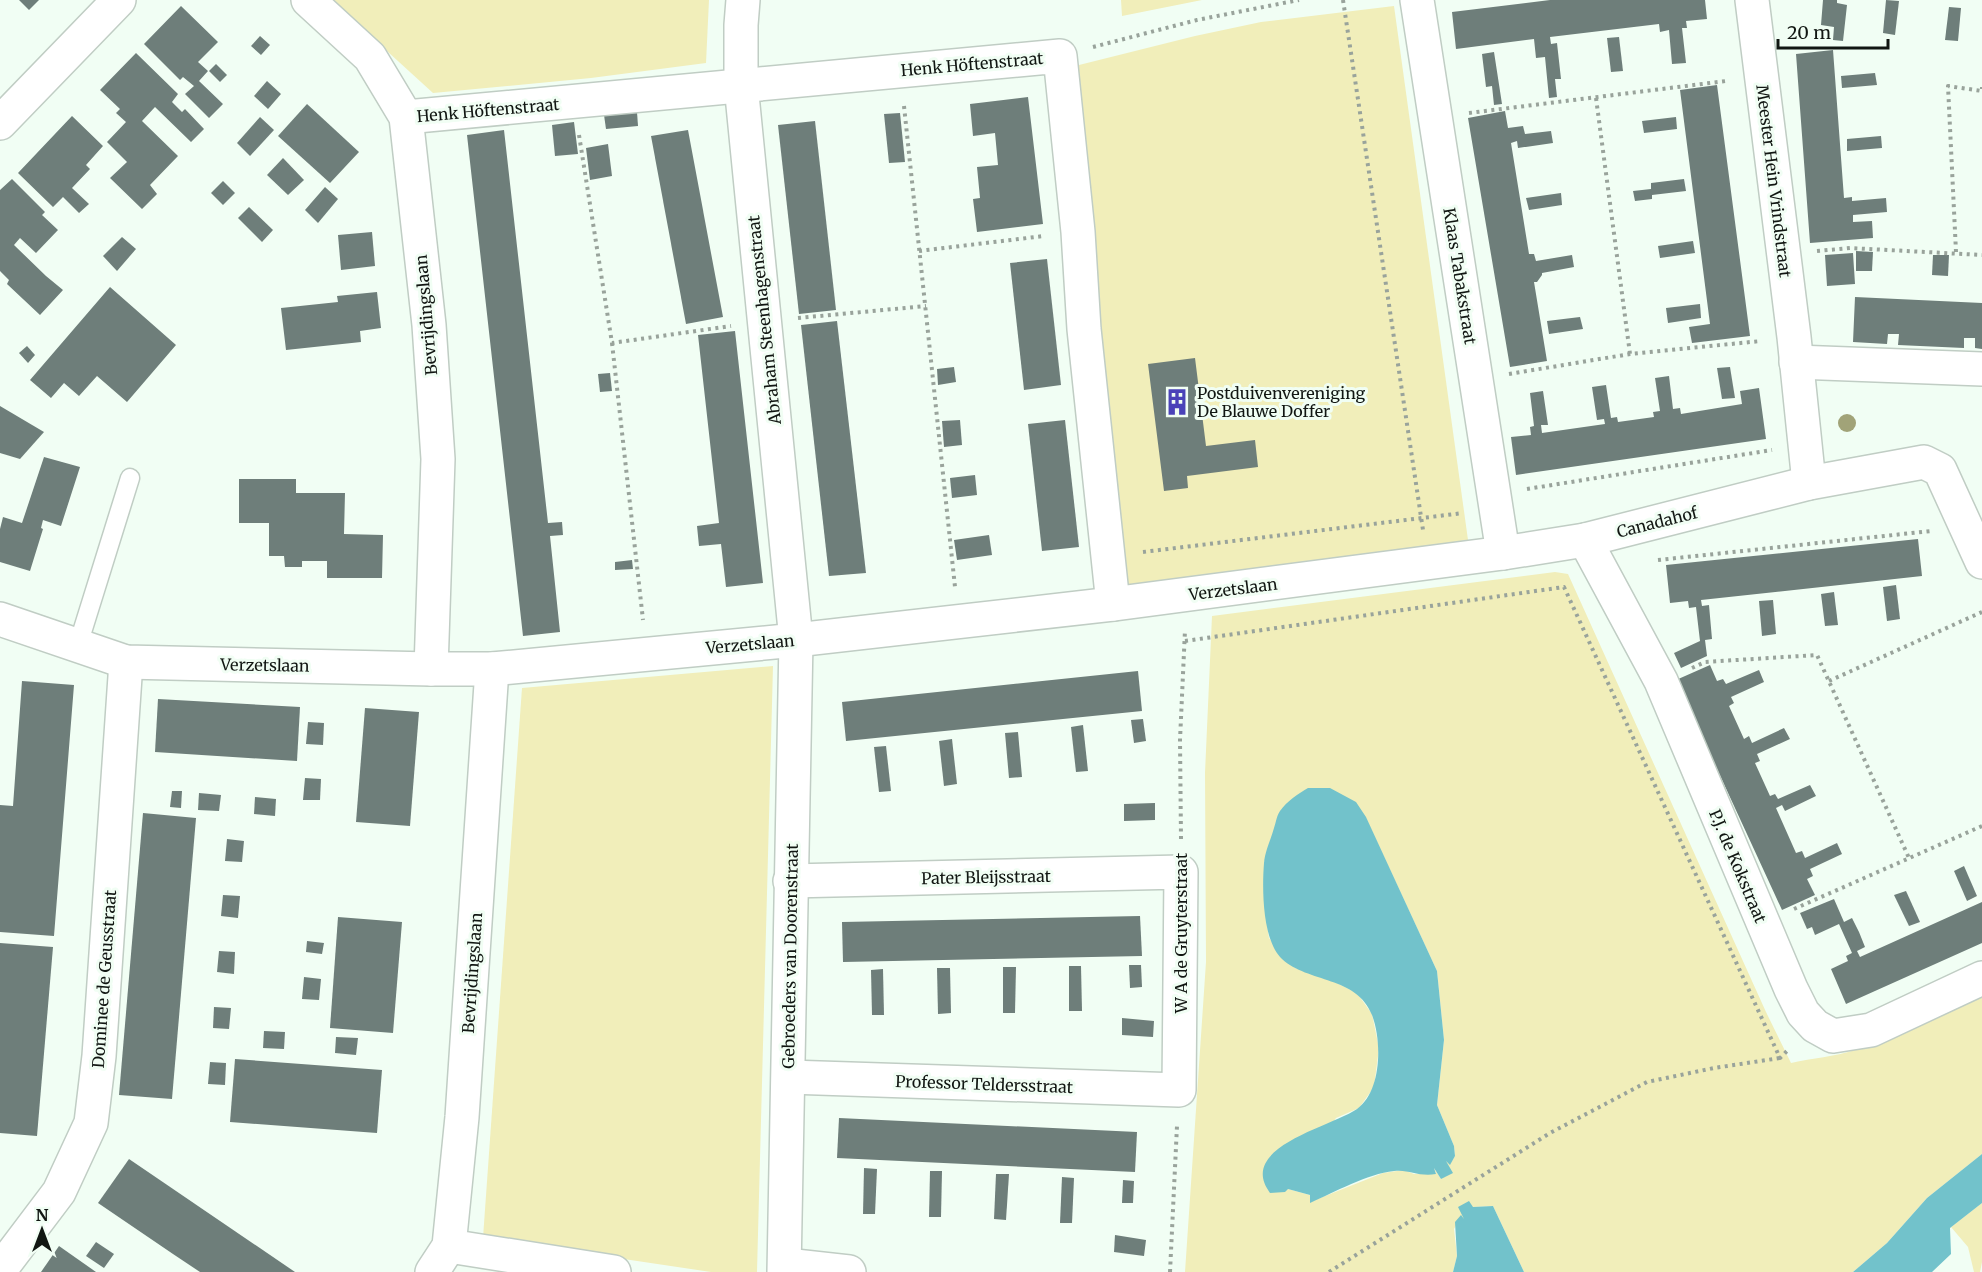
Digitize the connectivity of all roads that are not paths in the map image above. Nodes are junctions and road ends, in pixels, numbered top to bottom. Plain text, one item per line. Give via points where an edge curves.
1 (119, 0) edge
2 (308, 0) edge
3 (743, 0) edge
4 (1417, 0) edge
5 (1752, 0) edge
6 (741, 85) junction
7 (406, 117) junction
8 (0, 123) edge
9 (1795, 350) junction
10 (1982, 369) edge
11 (130, 478) dead end
12 (1809, 483) junction
13 (1503, 553) junction
14 (1593, 553) junction
15 (1982, 562) edge
16 (1113, 604) junction
17 (0, 619) edge
18 (796, 640) junction
19 (78, 645) junction
20 (126, 662) junction
21 (432, 669) junction
22 (492, 669) junction
23 (1182, 872) joint
24 (790, 881) junction
25 (1982, 978) edge
26 (789, 1077) junction
27 (1179, 1090) joint
28 (440, 1259) edge
29 (785, 1268) edge
30 (0, 1270) edge
31 (614, 1272) edge
32 (849, 1272) edge

1 - 8 street
2 - 7 street, Bevrijdingslaan via 370,57
3 - 6 street, Abraham Steenhagenstraat
4 - 13 street, Klaas Tabakstraat
5 - 9 street, Meester Hein Vrindstraat
6 - 7 street, Henk Höftenstraat
6 - 16 street, Henk Höftenstraat via 1060,56
6 - 18 street, Abraham Steenhagenstraat
7 - 21 street, Bevrijdingslaan via 429,325 438,459
9 - 10 street
9 - 12 street
11 - 19 lane
12 - 14 street, Canadahof
12 - 15 street, Canadahof via 1924,462 1940,470
13 - 14 street, Canadahof
13 - 16 street, Verzetslaan
14 - 25 street, P.J. de Kokstraat via 1661,681 1803,1013 1815,1026 1833,1036 1871,1030
16 - 18 street, Verzetslaan
17 - 19 street, Verzetslaan
18 - 22 street, Verzetslaan
18 - 24 street, Gebroeders van Doorenstraat
19 - 20 street, Verzetslaan
20 - 21 street, Verzetslaan
20 - 30 street, Dominee de Geusstraat via 91,1123 59,1192
21 - 22 street, Verzetslaan
22 - 28 street, Bevrijdingslaan via 463,1105
23 - 24 street, Pater Bleijsstraat
23 - 27 street, W A de Gruyterstraat
24 - 26 street, Gebroeders van Doorenstraat
26 - 27 street, Professor Teldersstraat
26 - 29 street, Gebroeders van Doorenstraat
28 - 31 street
29 - 32 street

